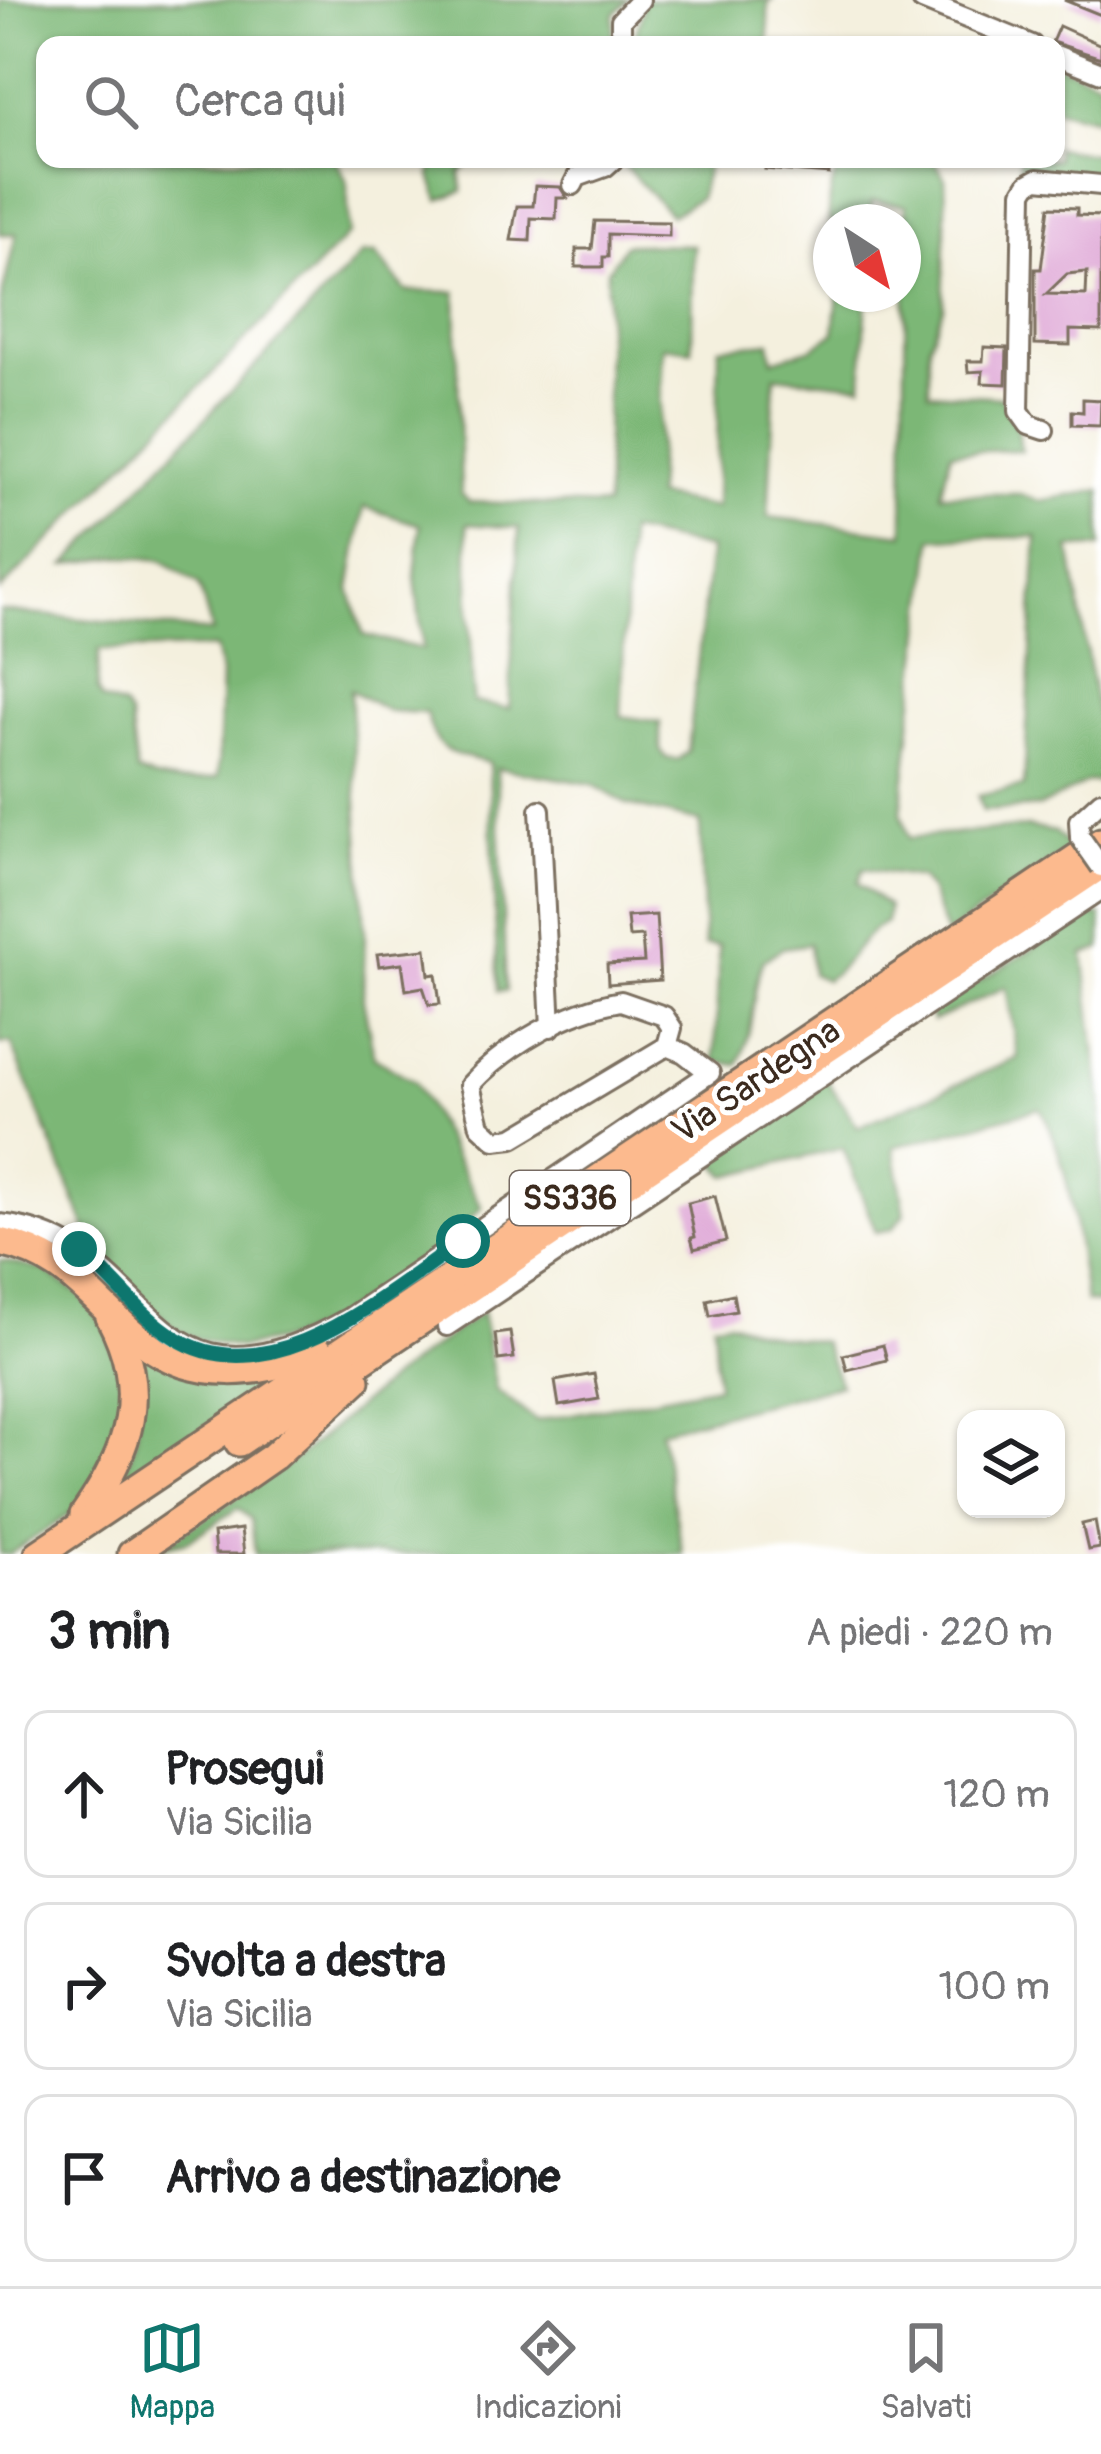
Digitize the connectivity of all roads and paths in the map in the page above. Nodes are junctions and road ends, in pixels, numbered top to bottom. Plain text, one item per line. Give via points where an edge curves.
1 (640, 0) edge
2 (922, 0) edge
3 (620, 36) edge
4 (1010, 36) edge
5 (1065, 59) edge
6 (1101, 73) edge
7 (602, 168) edge
8 (573, 185) dead end
9 (1101, 185) edge
10 (1044, 430) dead end
11 (1101, 801) edge
12 (540, 810) dead end
13 (1090, 839) edge
14 (1101, 866) edge
15 (1101, 890) edge
16 (551, 1027) junction
17 (667, 1046) junction
18 (0, 1224) edge
19 (0, 1242) edge
20 (98, 1299) junction
21 (408, 1318) junction
22 (447, 1325) dead end
23 (361, 1375) junction
24 (72, 1543) edge
25 (39, 1554) edge
26 (106, 1554) edge
27 (132, 1554) edge

1 - 3 street via 621,20
2 - 4 street
5 - 6 street
7 - 8 street
9 - 10 street via 1037,179 1024,192 1019,411
11 - 13 street via 1079,821
12 - 16 street
13 - 14 street, bridge
13 - 21 highway, SS336
14 - 21 highway, SS336
15 - 22 street, Via Sardegna
16 - 17 street via 621,1001 664,1016 672,1028
16 - 17 street via 470,1084 480,1126 495,1139 514,1138
17 - 18 street via 710,1073 349,1318 274,1352 203,1352 148,1318 79,1249
19 - 20 highway via 50,1259
20 - 21 highway via 172,1358 245,1372 284,1366
20 - 24 highway via 128,1360 130,1421 119,1460
21 - 23 highway
21 - 24 highway, SS336
23 - 26 highway
23 - 27 highway via 274,1456
24 - 25 highway, SS336

